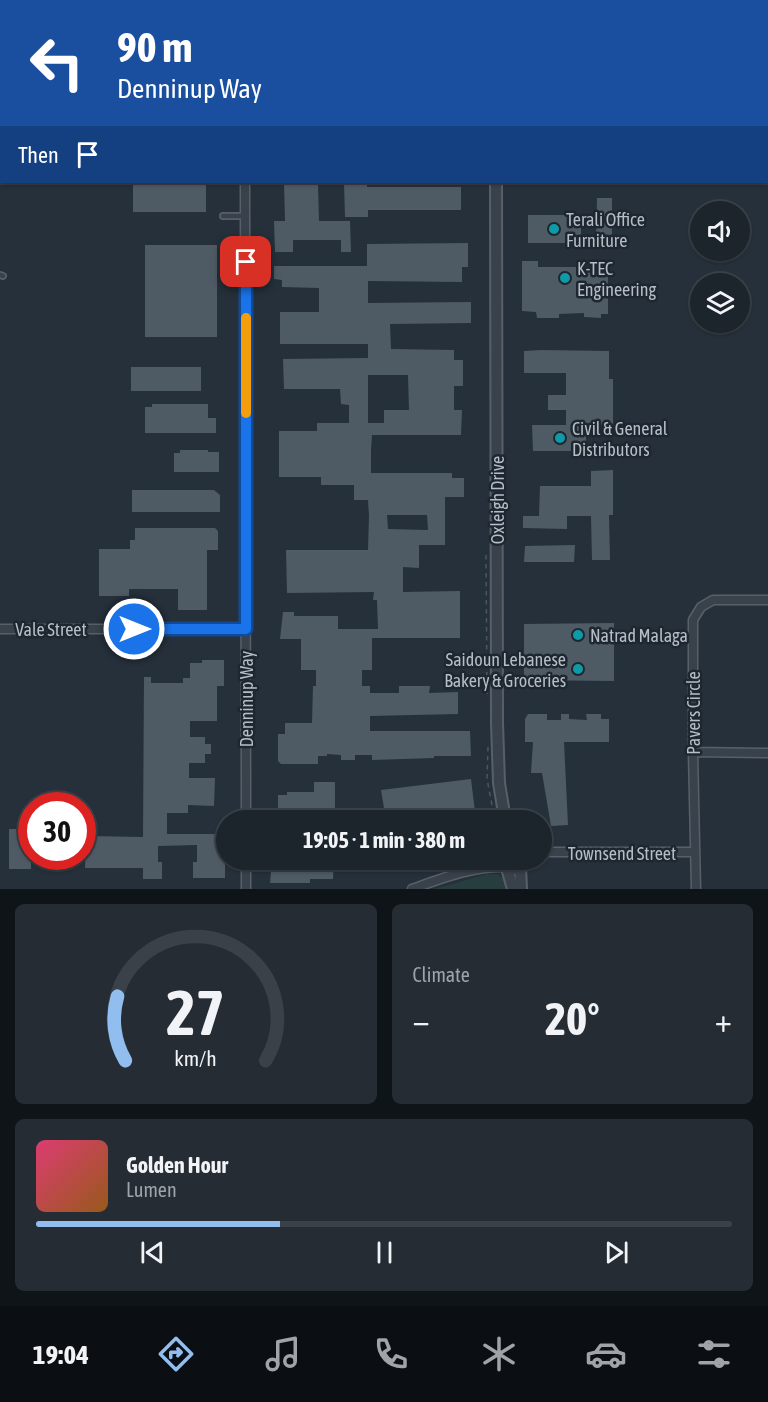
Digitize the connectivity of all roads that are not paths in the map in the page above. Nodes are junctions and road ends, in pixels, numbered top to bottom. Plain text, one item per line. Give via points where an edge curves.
1 (245, 183) edge
2 (496, 183) edge
3 (223, 216) dead end
4 (245, 216) junction
5 (768, 600) edge
6 (0, 629) edge
7 (246, 629) junction
8 (693, 752) junction
9 (768, 753) edge
10 (246, 810) edge
11 (503, 810) edge
12 (695, 852) junction
13 (552, 853) edge
14 (246, 870) edge
15 (466, 870) edge
16 (472, 870) edge
17 (507, 870) edge
18 (523, 870) edge
19 (463, 872) junction
20 (246, 889) edge
21 (412, 889) edge
22 (513, 889) edge
23 (521, 889) edge
24 (696, 889) edge

1 - 4 street, Denninup Way
2 - 11 street, Oxleigh Drive via 496,723
3 - 4 lane
4 - 7 street, Denninup Way
5 - 8 street, Pavers Circle via 713,600 701,607 693,620
6 - 7 street, Vale Street
7 - 10 street, Denninup Way
8 - 9 street
8 - 12 street, Pavers Circle
12 - 13 street, Townsend Street
12 - 24 street, Pavers Circle
14 - 20 street
15 - 19 street
16 - 19 street
17 - 22 street
18 - 23 street
19 - 21 street

